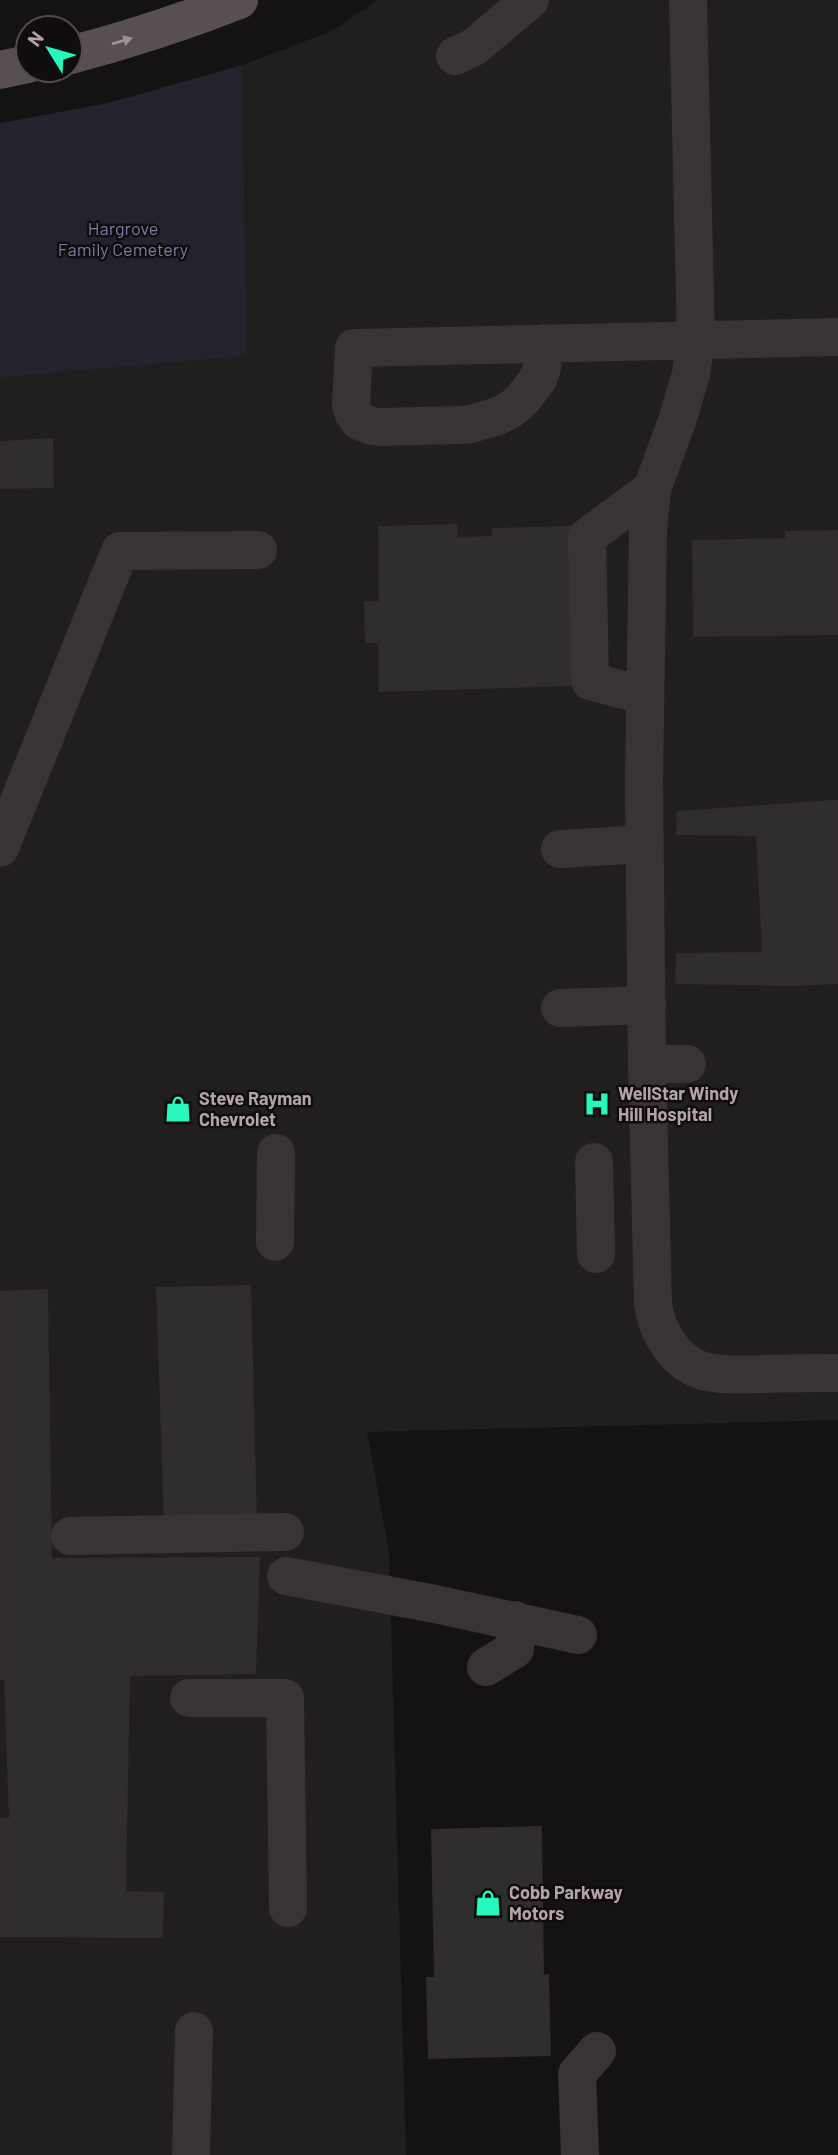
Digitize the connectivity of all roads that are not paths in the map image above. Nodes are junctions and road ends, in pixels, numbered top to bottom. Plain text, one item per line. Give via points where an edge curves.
1 (239, 0) edge
2 (688, 0) edge
3 (524, 2) edge
4 (84, 51) edge
5 (455, 56) dead end
6 (696, 340) junction
7 (835, 342) edge
8 (544, 343) junction
9 (652, 489) junction
10 (258, 550) dead end
11 (653, 708) junction
12 (645, 844) junction
13 (0, 848) edge
14 (560, 849) dead end
15 (646, 1005) junction
16 (560, 1008) dead end
17 (647, 1064) junction
18 (687, 1064) dead end
19 (276, 1153) dead end
20 (594, 1162) dead end
21 (275, 1242) dead end
22 (596, 1254) dead end
23 (838, 1373) edge
24 (285, 1532) dead end
25 (70, 1536) dead end
26 (286, 1576) dead end
27 (515, 1620) junction
28 (578, 1635) dead end
29 (486, 1667) dead end
30 (189, 1698) dead end
31 (288, 1908) dead end
32 (194, 2031) dead end
33 (597, 2051) dead end
34 (191, 2155) edge
35 (580, 2155) edge

4 -> 1 main road
2 - 6 lane
3 - 5 lane via 501,43
6 - 7 lane
6 - 8 lane
6 - 9 lane via 691,374
8 - 8 lane via 542,368 531,390 498,416 471,424 380,427 359,421 353,412 354,348
9 - 11 lane via 648,529
9 - 11 lane via 587,537 590,681
10 - 13 lane via 120,551
11 - 12 lane
12 - 14 lane
12 - 15 lane
15 - 16 lane
15 - 17 lane
17 - 18 lane
17 - 23 lane via 653,1304 664,1337 680,1357 708,1372
19 - 21 lane
20 - 22 lane
24 - 25 lane
26 - 27 lane
27 - 28 lane
27 - 29 lane via 515,1649
30 - 31 lane via 285,1698
32 - 34 lane
33 - 35 lane via 577,2074

